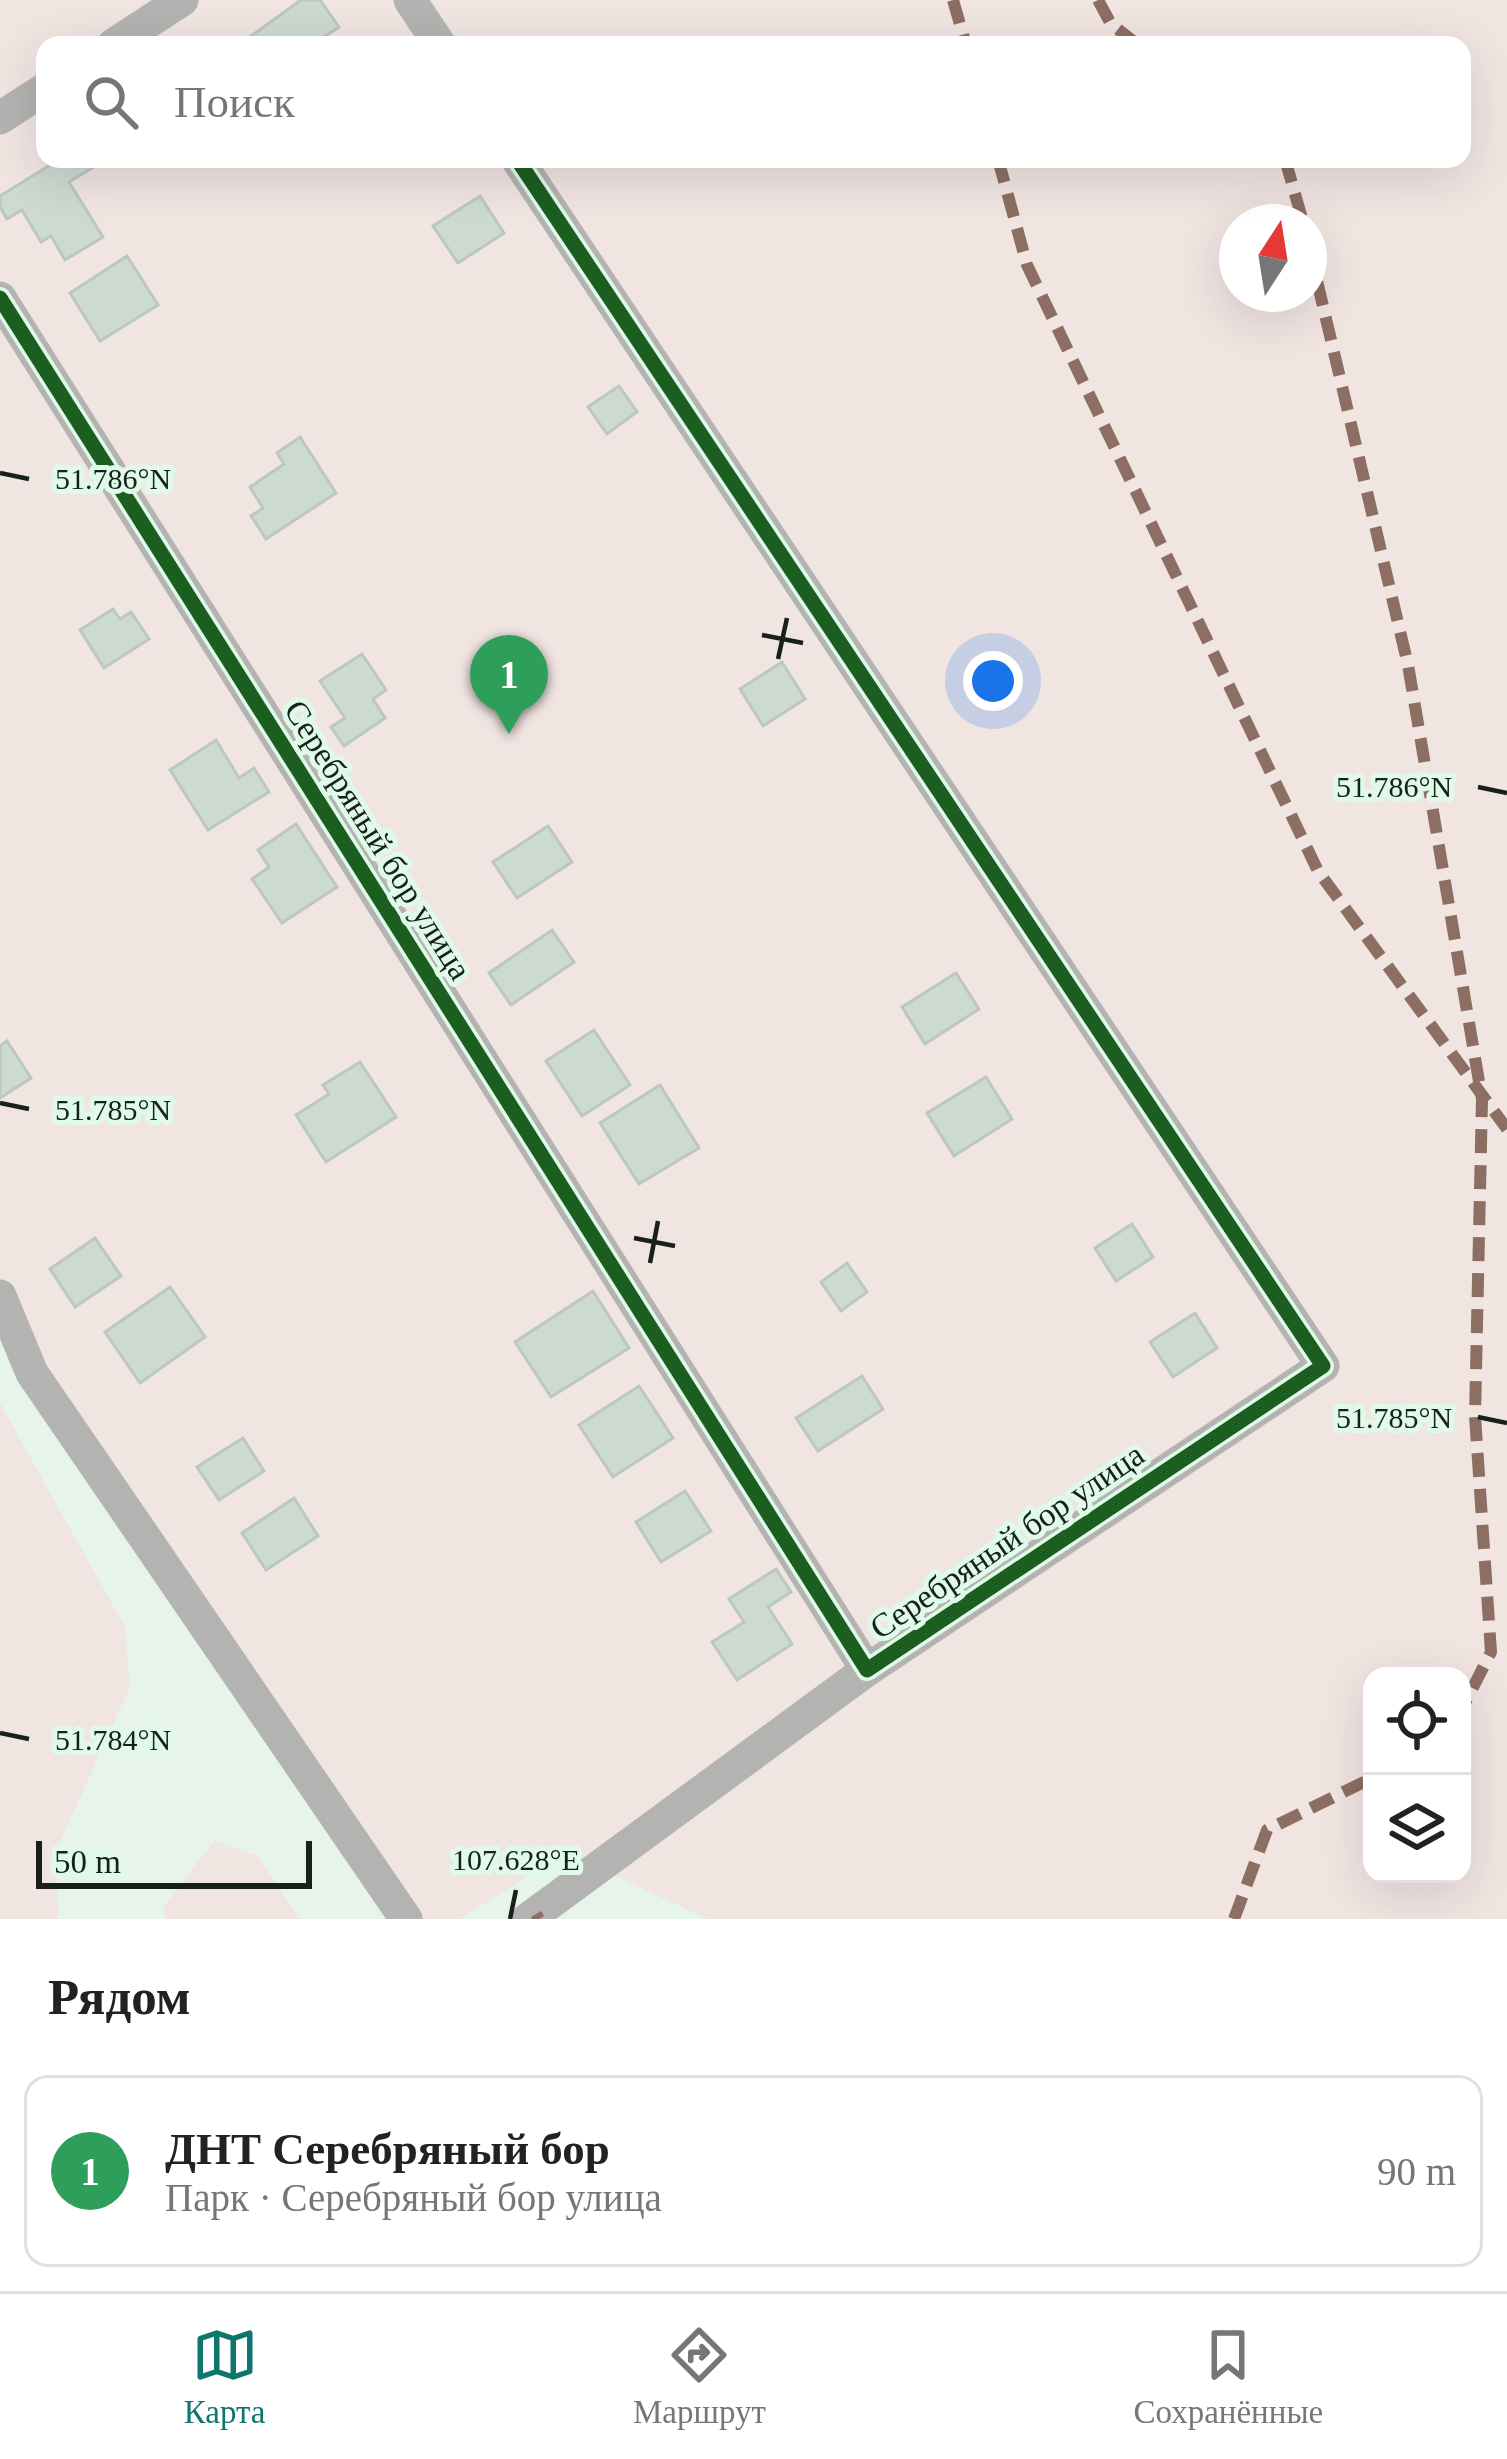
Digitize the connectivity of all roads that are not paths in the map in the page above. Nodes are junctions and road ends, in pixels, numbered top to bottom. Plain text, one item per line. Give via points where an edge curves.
1 (182, 0) edge
2 (410, 0) edge
3 (126, 36) edge
4 (434, 36) edge
5 (36, 94) edge
6 (0, 118) edge
7 (523, 168) edge
8 (0, 298) edge
9 (0, 1296) edge
10 (867, 1670) junction
11 (406, 1919) edge
12 (528, 1919) edge

1 - 3 street
2 - 4 street
5 - 6 street
7 - 10 street, Серебряный бор улица via 1323,1366
8 - 10 street, Серебряный бор улица
9 - 11 street via 32,1373
10 - 12 street, Серебряный бор улица

